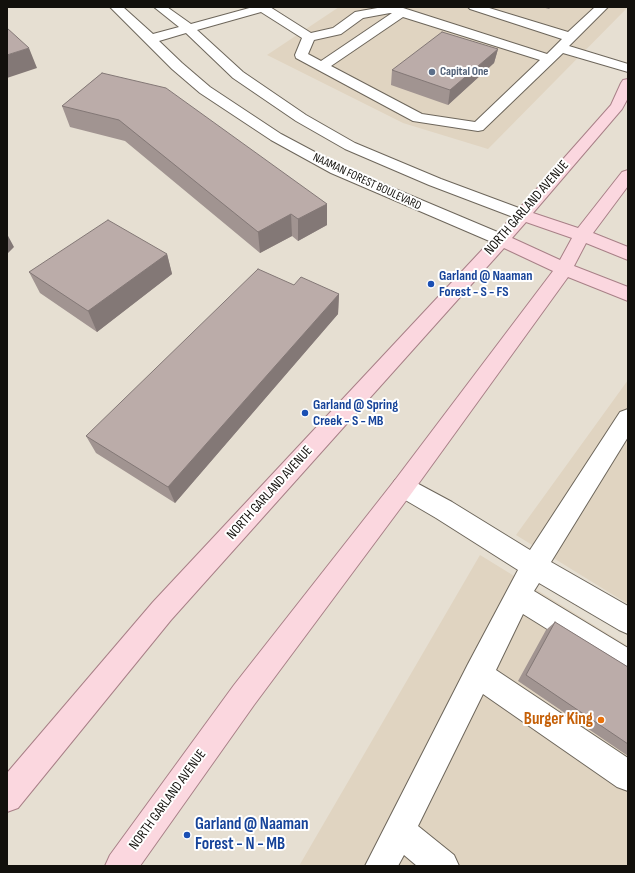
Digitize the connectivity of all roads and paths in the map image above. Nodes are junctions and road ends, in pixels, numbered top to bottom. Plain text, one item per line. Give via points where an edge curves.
1 (116, 7) edge
2 (160, 7) edge
3 (474, 7) edge
4 (602, 7) edge
5 (263, 8) edge
6 (396, 10) edge
7 (189, 29) junction
8 (309, 37) junction
9 (570, 37) junction
10 (151, 39) junction
11 (561, 48) junction
12 (549, 59) junction
13 (322, 66) junction
14 (628, 68) edge
15 (628, 83) edge
16 (628, 175) edge
17 (521, 215) junction
18 (582, 235) junction
19 (501, 240) junction
20 (628, 254) edge
21 (564, 269) junction
22 (628, 294) edge
23 (628, 418) edge
24 (403, 487) junction
25 (534, 566) junction
26 (518, 596) junction
27 (628, 621) edge
28 (628, 663) edge
29 (478, 674) junction
30 (628, 776) edge
31 (7, 797) edge
32 (399, 831) junction
33 (121, 866) edge
34 (381, 866) edge
35 (443, 866) edge

1 - 10 street, NAAMAN FOREST BOULEVARD
2 - 7 street, NAAMAN FOREST BOULEVARD
3 - 9 street
4 - 9 street
5 - 7 street
5 - 8 street
6 - 8 street via 359,15 337,31
6 - 12 street
6 - 13 street
7 - 10 street
7 - 17 street, NAAMAN FOREST BOULEVARD via 238,75 301,118 350,146
8 - 13 street via 301,55
9 - 11 street
10 - 19 street, NAAMAN FOREST BOULEVARD via 205,90 276,137 337,170
11 - 12 street
11 - 14 street
12 - 13 street via 478,127 418,118
15 - 17 main road, NORTH GARLAND AVENUE via 617,106
16 - 18 main road, NORTH GARLAND AVENUE
17 - 18 main road, NAAMAN FOREST BOULEVARD
17 - 19 main road, NORTH GARLAND AVENUE
18 - 20 main road, NAAMAN FOREST BOULEVARD
18 - 21 main road, NORTH GARLAND AVENUE
19 - 21 main road, NAAMAN FOREST BOULEVARD
19 - 31 main road, NORTH GARLAND AVENUE via 162,611
21 - 22 main road, NAAMAN FOREST BOULEVARD
21 - 24 main road, NORTH GARLAND AVENUE
23 - 25 street
24 - 25 street
24 - 33 main road, NORTH GARLAND AVENUE via 244,695
25 - 26 street
25 - 27 street
26 - 28 street
26 - 29 street
29 - 30 street
29 - 32 street
32 - 34 street
32 - 35 street

